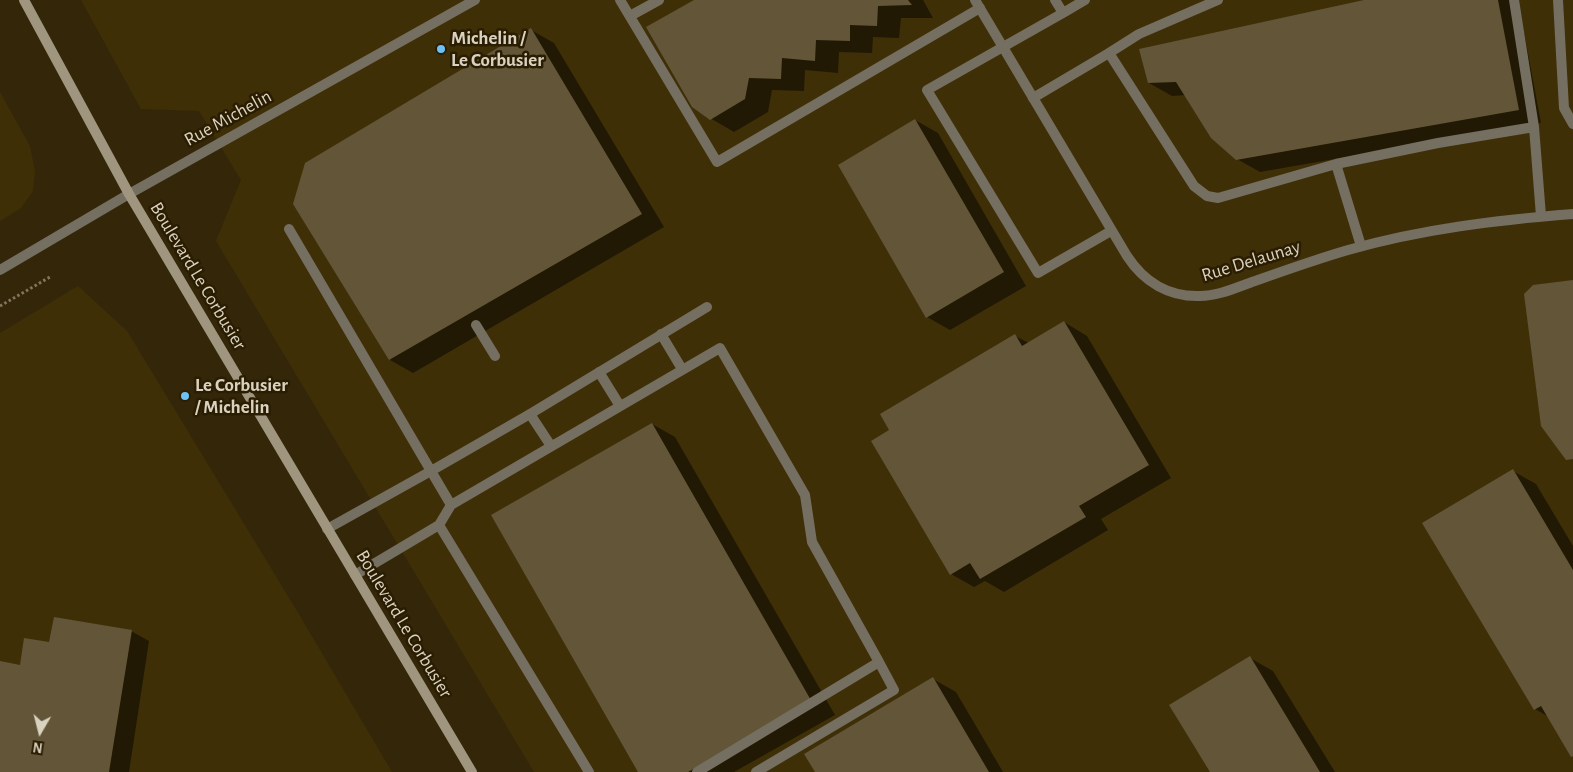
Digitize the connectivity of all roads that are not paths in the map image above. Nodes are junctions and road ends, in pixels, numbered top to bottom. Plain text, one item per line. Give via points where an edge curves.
1 (24, 0) edge
2 (475, 0) edge
3 (620, 0) edge
4 (659, 0) edge
5 (1055, 0) edge
6 (1085, 0) edge
7 (1218, 0) edge
8 (1514, 0) edge
9 (1558, 0) edge
10 (978, 4) edge
11 (1063, 13) junction
12 (630, 16) junction
13 (1003, 47) junction
14 (1109, 53) junction
15 (1033, 98) junction
16 (1573, 124) edge
17 (1534, 127) junction
18 (1336, 164) junction
19 (129, 194) junction
20 (1573, 214) edge
21 (1542, 216) junction
22 (289, 228) dead end
23 (1112, 231) junction
24 (1362, 246) junction
25 (0, 270) edge
26 (707, 306) dead end
27 (476, 325) dead end
28 (661, 334) junction
29 (495, 356) dead end
30 (682, 369) junction
31 (599, 372) junction
32 (620, 406) junction
33 (530, 414) junction
34 (550, 446) junction
35 (431, 471) junction
36 (451, 504) junction
37 (439, 525) junction
38 (327, 529) junction
39 (355, 575) junction
40 (879, 662) junction
41 (472, 772) edge
42 (589, 772) edge
43 (697, 772) edge
44 (756, 772) edge

1 - 19 street, Boulevard Le Corbusier
2 - 19 street, Rue Michelin
3 - 12 street
4 - 12 street
5 - 11 street
6 - 11 street
7 - 14 street via 1139,34
8 - 17 street
9 - 16 street via 1564,108
10 - 12 street via 717,162
10 - 13 street, Rue Delaunay
11 - 13 street
13 - 15 street, Rue Delaunay
13 - 23 street via 928,90 1038,274
14 - 15 street
14 - 18 street via 1194,186 1207,196 1224,197
15 - 23 street, Rue Delaunay
17 - 18 street
17 - 21 street
18 - 24 street
19 - 25 street, Rue Michelin
19 - 38 street, Boulevard Le Corbusier
20 - 21 street, Rue Delaunay
21 - 24 street, Rue Delaunay via 1464,225
22 - 35 street
23 - 24 street, Rue Delaunay via 1133,265 1149,281 1169,292 1191,296 1218,293
26 - 28 street
27 - 29 street
28 - 30 street
28 - 31 street
30 - 32 street
30 - 40 street via 720,348 805,495 812,542
31 - 32 street
31 - 33 street
32 - 34 street
33 - 34 street
33 - 35 street
34 - 36 street
35 - 36 street
35 - 38 street
36 - 37 street
37 - 39 street
37 - 42 street
38 - 39 street, Boulevard Le Corbusier
39 - 41 street, Boulevard Le Corbusier
40 - 43 street
40 - 44 street via 894,690

